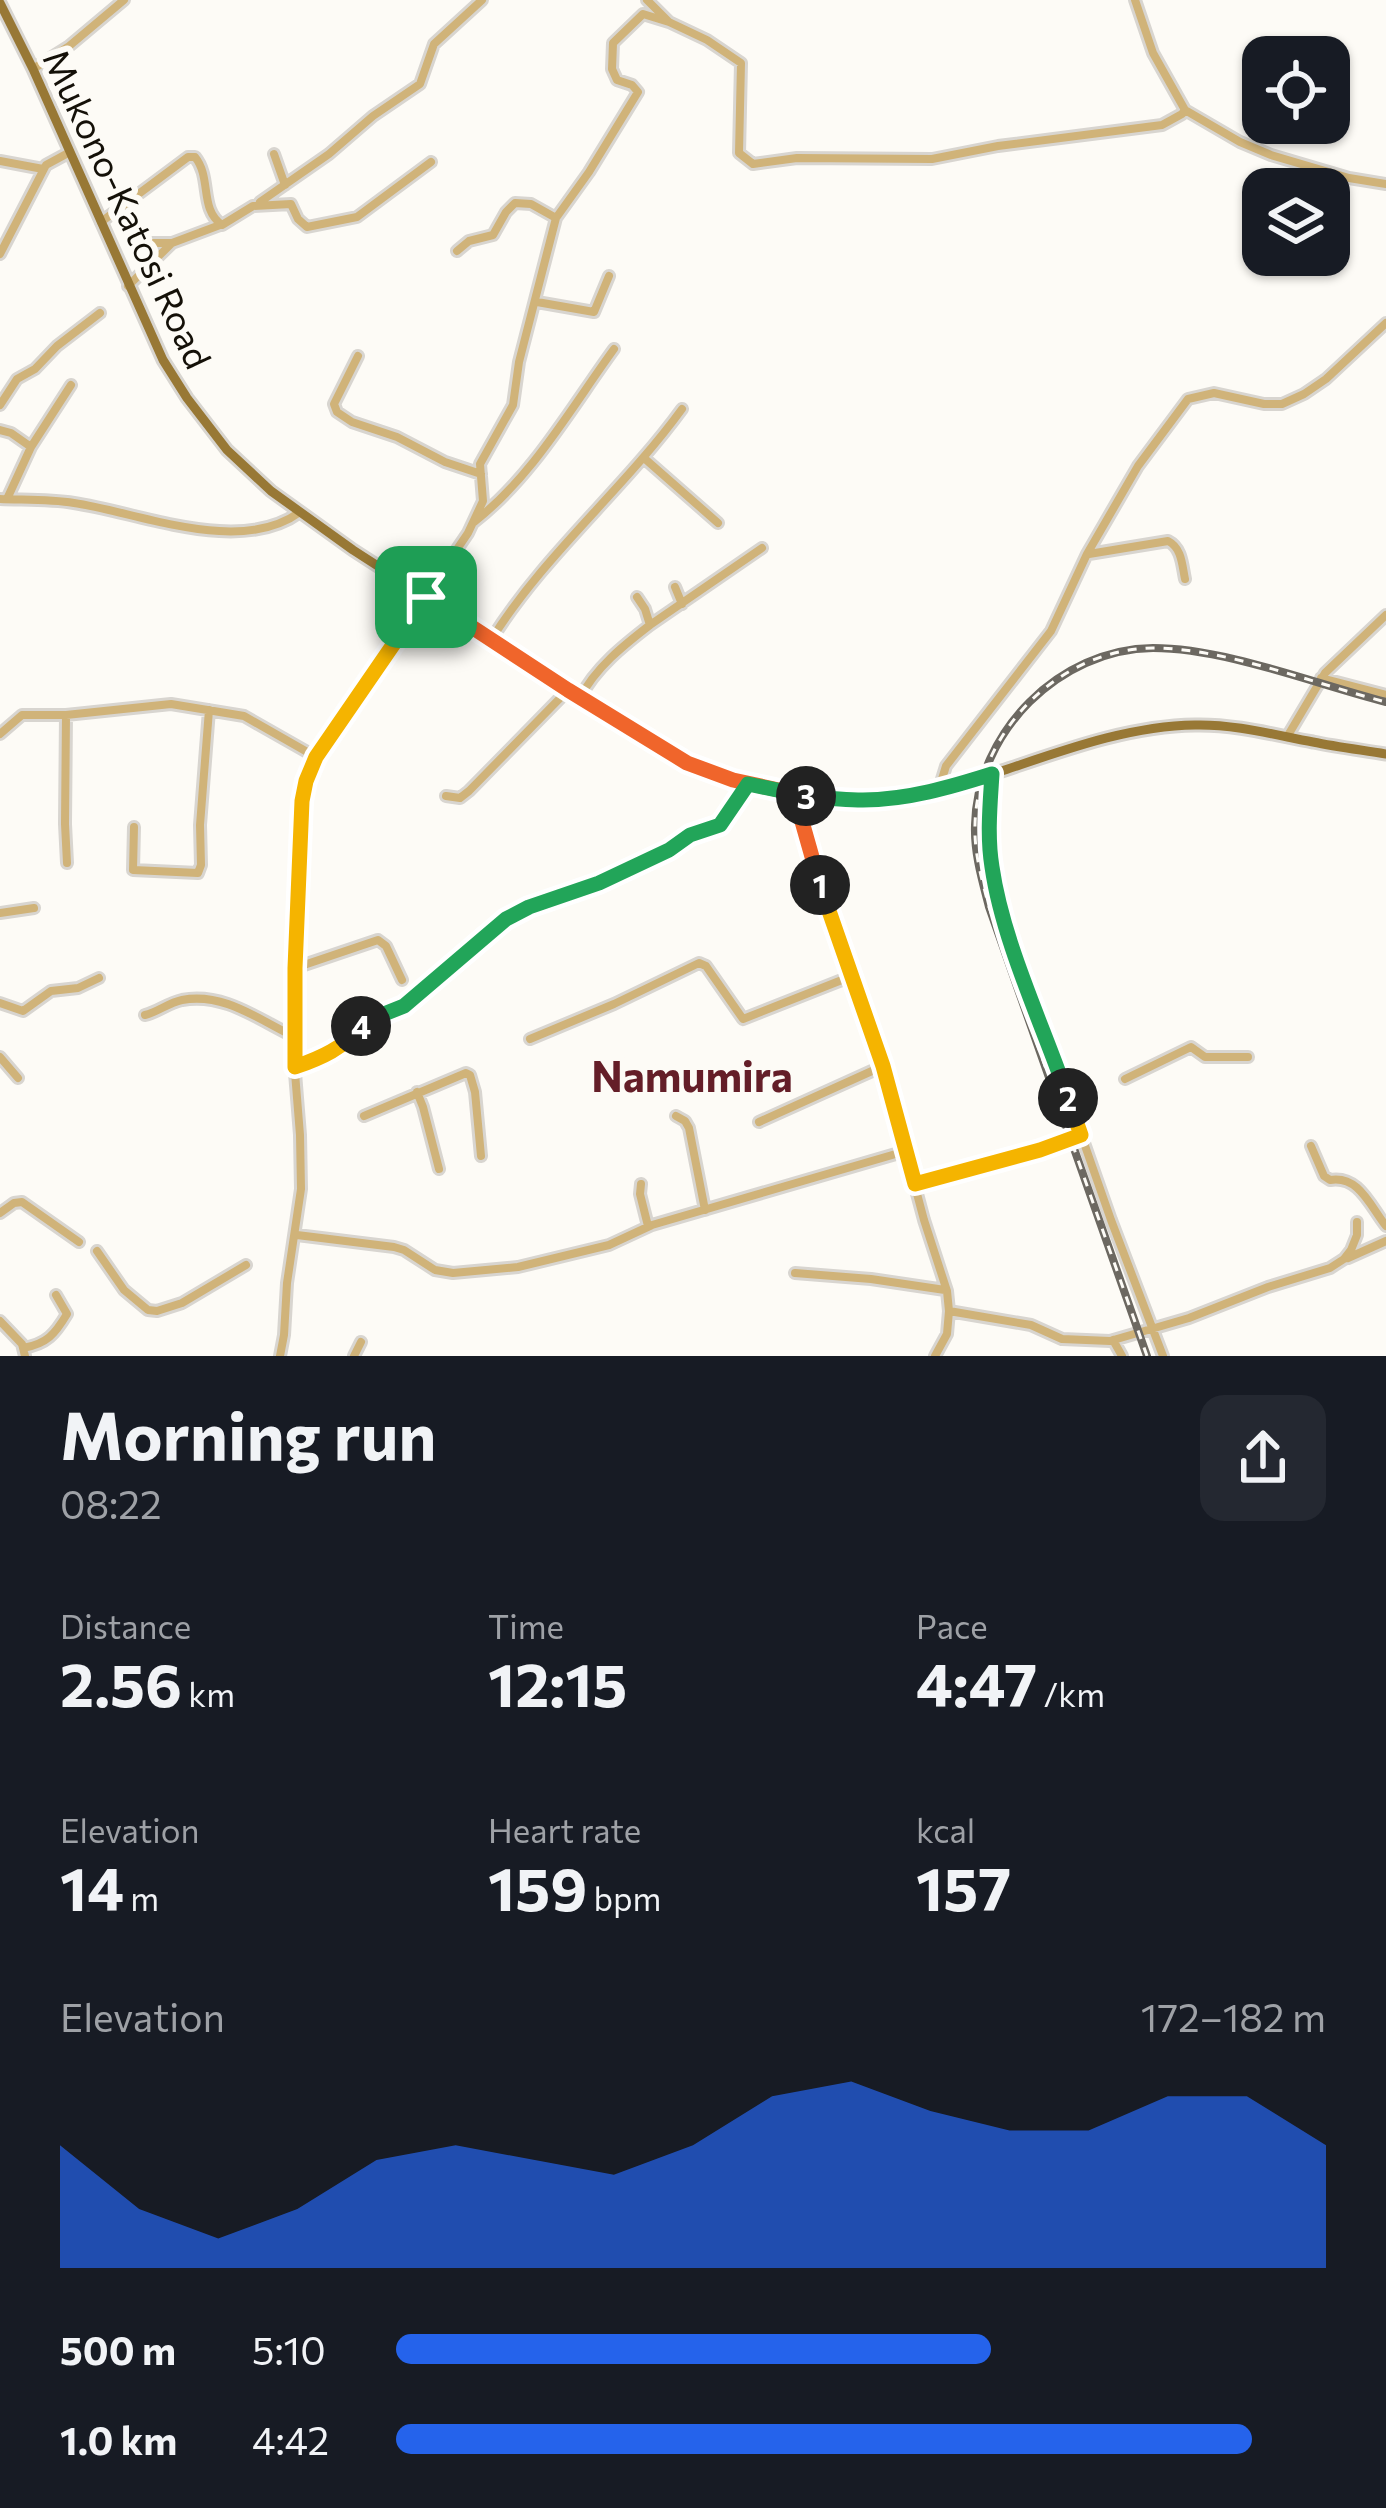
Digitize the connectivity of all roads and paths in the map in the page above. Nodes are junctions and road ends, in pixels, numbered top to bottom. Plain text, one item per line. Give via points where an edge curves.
1 (124, 0) edge
2 (482, 0) edge
3 (647, 0) edge
4 (1135, 0) edge
5 (0, 4) edge
6 (4, 20) edge
7 (669, 22) junction
8 (33, 69) junction
9 (1185, 110) junction
10 (70, 152) junction
11 (274, 154) dead end
12 (0, 161) edge
13 (431, 162) dead end
14 (43, 170) junction
15 (1386, 184) edge
16 (285, 185) junction
17 (254, 206) junction
18 (556, 218) junction
19 (100, 223) junction
20 (222, 225) junction
21 (152, 243) dead end
22 (172, 243) junction
23 (457, 251) dead end
24 (0, 254) edge
25 (609, 276) dead end
26 (128, 286) junction
27 (536, 302) junction
28 (100, 313) dead end
29 (1386, 323) edge
30 (614, 349) dead end
31 (358, 356) dead end
32 (71, 385) dead end
33 (0, 405) edge
34 (682, 409) dead end
35 (0, 430) edge
36 (31, 448) junction
37 (644, 458) junction
38 (481, 474) junction
39 (4, 499) edge
40 (300, 512) junction
41 (473, 523) junction
42 (718, 523) dead end
43 (762, 548) dead end
44 (1088, 554) junction
45 (1185, 579) dead end
46 (675, 587) dead end
47 (426, 597) junction
48 (637, 597) dead end
49 (682, 604) junction
50 (1386, 615) edge
51 (650, 625) junction
52 (490, 640) junction
53 (1321, 678) junction
54 (568, 690) junction
55 (1386, 695) edge
56 (580, 698) junction
57 (209, 710) junction
58 (66, 715) junction
59 (0, 734) edge
60 (1287, 737) junction
61 (1386, 754) edge
62 (316, 757) junction
63 (992, 774) junction
64 (748, 784) junction
65 (944, 788) junction
66 (446, 796) dead end
67 (806, 796) junction
68 (134, 827) dead end
69 (68, 862) dead end
70 (34, 908) dead end
71 (0, 913) edge
72 (295, 968) junction
73 (852, 976) junction
74 (99, 978) dead end
75 (402, 980) dead end
76 (0, 1003) edge
77 (146, 1016) dead end
78 (293, 1036) junction
79 (530, 1039) dead end
80 (0, 1057) edge
81 (1248, 1057) dead end
82 (883, 1066) junction
83 (295, 1067) junction
84 (18, 1078) dead end
85 (1125, 1078) dead end
86 (417, 1092) junction
87 (676, 1116) dead end
88 (364, 1117) dead end
89 (759, 1122) dead end
90 (1081, 1135) junction
91 (1311, 1146) dead end
92 (906, 1151) junction
93 (481, 1156) dead end
94 (439, 1168) dead end
95 (641, 1184) dead end
96 (915, 1184) junction
97 (705, 1210) junction
98 (0, 1214) edge
99 (1357, 1222) dead end
100 (648, 1226) junction
101 (1386, 1226) edge
102 (296, 1235) junction
103 (1386, 1241) edge
104 (79, 1242) dead end
105 (97, 1251) dead end
106 (1341, 1261) junction
107 (246, 1265) dead end
108 (795, 1273) dead end
109 (946, 1291) junction
110 (56, 1295) dead end
111 (949, 1311) junction
112 (0, 1321) edge
113 (1152, 1327) junction
114 (1112, 1340) junction
115 (361, 1342) dead end
116 (24, 1352) edge
117 (280, 1356) edge
118 (354, 1356) edge
119 (935, 1356) edge
120 (1122, 1356) edge
121 (1162, 1356) edge

1 - 8 street
2 - 16 street via 434,44 419,84
3 - 7 street
4 - 9 street
5 - 6 main road, Mukono-Katosi Road
6 - 8 main road, Mukono-Katosi Road
7 - 9 street via 741,63 740,153 753,164 932,160 1162,125
7 - 18 street via 643,14 613,43 617,80 638,92
8 - 10 main road, Mukono-Katosi Road
9 - 15 street via 1271,155
10 - 14 street
10 - 19 main road, Mukono-Katosi Road
11 - 16 street
12 - 14 street
13 - 17 street via 350,220 307,227 292,204
14 - 24 street
16 - 17 street
17 - 20 street
18 - 23 street via 515,203 493,235
18 - 27 street
19 - 20 street via 192,156 202,165 209,214
19 - 26 main road, Mukono-Katosi Road
20 - 22 street
21 - 22 street
22 - 26 street
25 - 27 street via 594,311
26 - 40 main road, Mukono-Katosi Road via 203,421
27 - 38 street via 513,405
28 - 33 street via 17,379
29 - 44 street via 1326,379 1282,404 1214,393 1188,399
30 - 41 street via 517,481
31 - 38 street via 334,404 342,417
32 - 36 street
34 - 37 street
35 - 36 street
36 - 39 street
37 - 42 street
37 - 52 street
38 - 41 street via 483,501
39 - 40 street via 75,503 216,531 277,526
40 - 47 main road, Mukono-Katosi Road
41 - 47 street
43 - 49 street
44 - 45 street via 1168,542
44 - 65 street via 1051,631 946,766
46 - 49 street
47 - 52 main road, Mukono-Katosi Road
47 - 62 street
48 - 51 street
49 - 51 street
50 - 53 street
51 - 56 street
52 - 54 main road, Mukono-Katosi Road
53 - 55 street
53 - 60 street
54 - 56 main road, Mukono-Katosi Road
54 - 66 street via 469,791
56 - 64 main road, Mukono-Katosi Road via 687,763
57 - 58 street via 158,704
57 - 62 street via 260,723
57 - 68 street via 198,873 133,870
58 - 59 street via 22,716
58 - 69 street
60 - 61 main road, Mukono-Katosi Road
60 - 63 main road, Mukono-Katosi Road via 1195,724 1091,741
62 - 72 street via 302,801
63 - 65 main road, Mukono-Katosi Road
63 - 90 street via 989,831 1000,903
64 - 67 main road, Mukono-Katosi Road
64 - 83 street via 720,825 506,919 404,1006
65 - 67 main road, Mukono-Katosi Road via 863,800
67 - 73 street via 804,832
70 - 71 street
72 - 75 street via 378,940
72 - 78 street
73 - 79 street via 742,1019 700,963
73 - 82 street
74 - 76 street via 51,991 22,1012
77 - 78 street via 187,999 212,1001
78 - 83 street
80 - 84 street
81 - 85 street via 1205,1057 1191,1047
82 - 89 street
82 - 92 street
83 - 102 street via 302,1160
86 - 88 street
86 - 93 street via 470,1075
86 - 94 street
87 - 97 street via 689,1128
90 - 96 street
90 - 113 street
91 - 101 street via 1324,1176 1351,1180
92 - 96 street
92 - 97 street
95 - 100 street
96 - 109 street
97 - 100 street
98 - 104 street via 22,1202
99 - 106 street
100 - 102 street via 562,1258 453,1273 394,1247
102 - 117 street
103 - 106 street
105 - 107 street via 124,1290 157,1311
106 - 113 street
108 - 109 street
109 - 111 street
110 - 116 street via 67,1314 56,1334
111 - 114 street via 1031,1325 1062,1339
111 - 119 street
112 - 116 street
113 - 114 street
113 - 121 street
114 - 120 street
115 - 118 street

